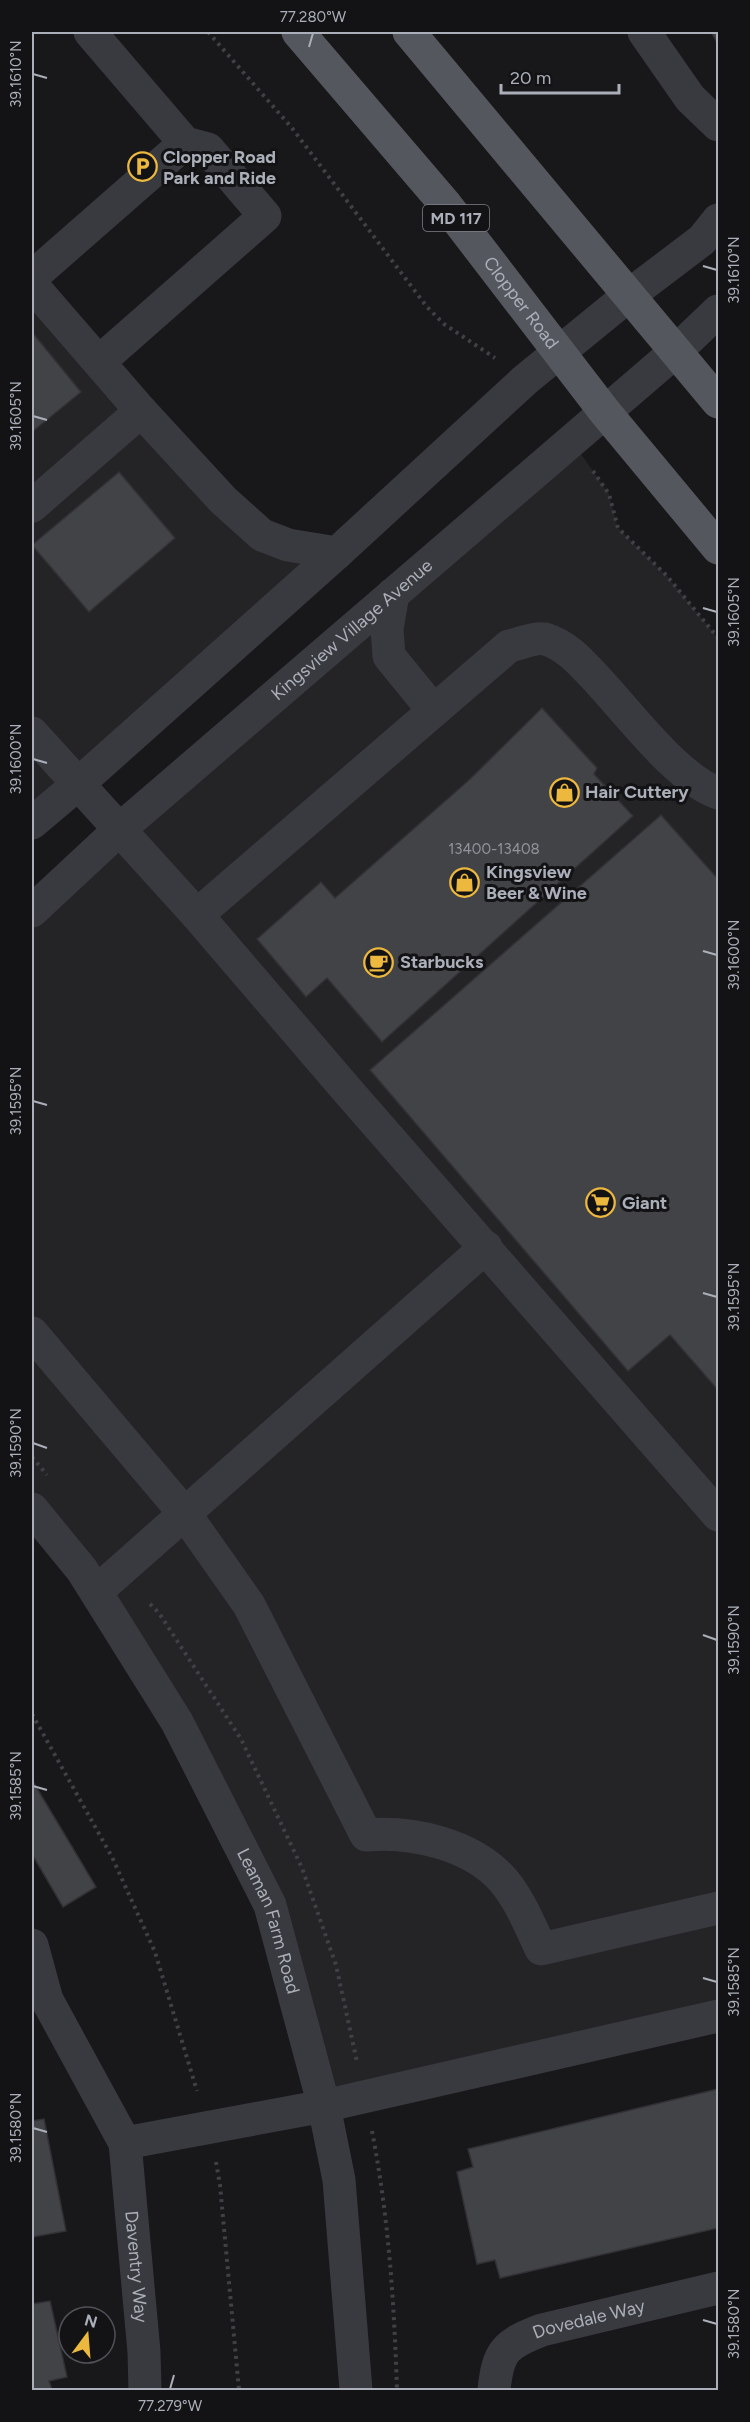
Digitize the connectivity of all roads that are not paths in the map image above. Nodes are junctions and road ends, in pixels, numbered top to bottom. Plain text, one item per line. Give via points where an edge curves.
1 (90, 32) edge
2 (298, 32) edge
3 (409, 32) edge
4 (644, 32) edge
5 (718, 125) edge
6 (184, 143) junction
7 (718, 220) edge
8 (32, 277) edge
9 (32, 285) edge
10 (628, 296) junction
11 (718, 311) edge
12 (561, 352) junction
13 (675, 352) junction
14 (99, 362) junction
15 (718, 402) edge
16 (141, 411) junction
17 (605, 412) junction
18 (32, 506) edge
19 (718, 548) edge
20 (337, 553) junction
21 (393, 594) junction
22 (433, 710) junction
23 (32, 733) edge
24 (77, 785) junction
25 (718, 793) edge
26 (32, 823) edge
27 (120, 829) junction
28 (32, 911) edge
29 (197, 915) junction
30 (486, 1248) junction
31 (32, 1333) edge
32 (32, 1509) edge
33 (185, 1514) junction
34 (718, 1515) edge
35 (96, 1592) junction
36 (718, 1908) edge
37 (32, 1945) edge
38 (718, 2016) edge
39 (324, 2106) junction
40 (125, 2143) junction
41 (718, 2288) edge
42 (145, 2391) edge
43 (356, 2391) edge
44 (495, 2391) edge

1 - 6 street
2 - 12 main road, Clopper Road / MD 117 via 446,205
3 - 10 main road
4 - 5 street via 690,98
6 - 8 street
6 - 14 street via 208,149 265,216
7 - 10 street via 702,240
9 - 14 street
10 - 12 street
10 - 13 main road
11 - 13 street, Kingsview Village Avenue
12 - 17 main road, Clopper Road / MD 117
12 - 20 street via 525,380
13 - 15 main road
13 - 17 street, Kingsview Village Avenue
14 - 16 street
16 - 18 street
16 - 20 street via 262,535 288,545
17 - 19 main road, Clopper Road / MD 117
17 - 21 street, Kingsview Village Avenue
20 - 24 street
21 - 22 street via 387,629 389,656
21 - 27 street, Kingsview Village Avenue
22 - 25 street via 509,646 543,639 570,651 657,747 704,788
22 - 29 street
23 - 24 street
24 - 26 street
24 - 27 street
27 - 28 street, Kingsview Village Avenue
27 - 29 street
29 - 30 street
30 - 33 street
30 - 34 street
31 - 33 street
32 - 35 street, Leaman Farm Road
33 - 35 street
33 - 36 street via 249,1605 366,1835 391,1833 430,1840 477,1858 503,1880 541,1949
35 - 39 street, Leaman Farm Road via 177,1722 270,1905
37 - 40 street, Daventry Way via 47,2000
38 - 39 street
39 - 40 street
39 - 43 street, Leaman Farm Road via 339,2180
40 - 42 street, Daventry Way
41 - 44 street, Dovedale Way via 518,2339 504,2351 496,2371

